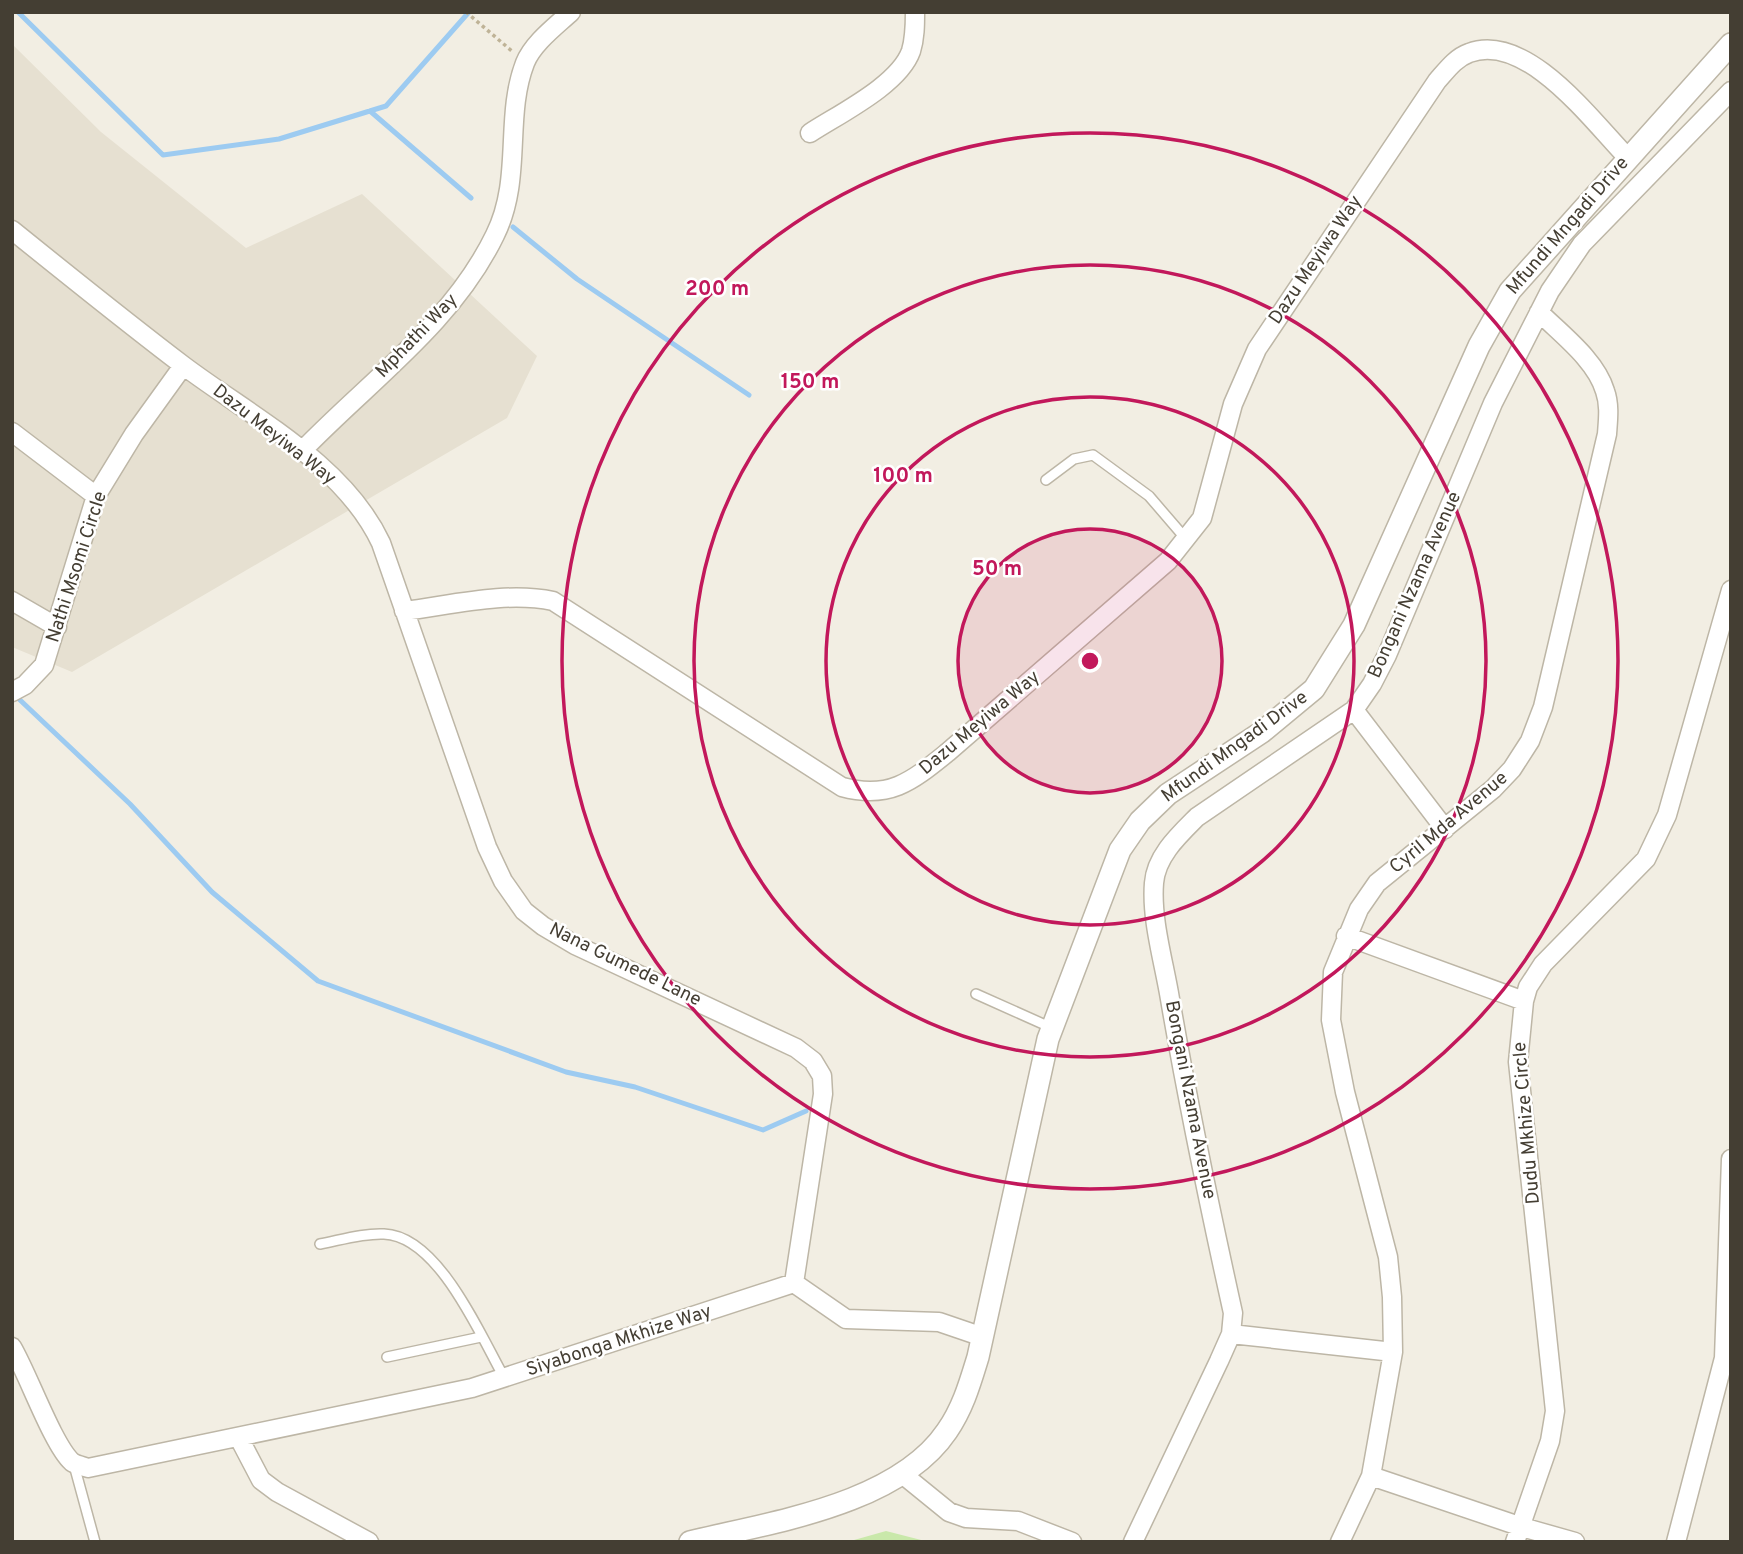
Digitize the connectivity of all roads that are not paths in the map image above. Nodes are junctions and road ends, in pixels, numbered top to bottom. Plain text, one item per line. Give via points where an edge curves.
1 (571, 12) edge
2 (915, 12) edge
3 (1731, 44) edge
4 (1731, 92) edge
5 (810, 133) dead end
6 (1627, 157) junction
7 (12, 230) edge
8 (1539, 312) junction
9 (183, 366) junction
10 (12, 432) edge
11 (301, 452) junction
12 (1046, 480) dead end
13 (96, 496) junction
14 (1187, 540) junction
15 (1731, 590) edge
16 (12, 601) edge
17 (404, 611) junction
18 (57, 627) junction
19 (12, 692) edge
20 (1354, 710) junction
21 (1445, 829) junction
22 (1346, 936) junction
23 (976, 994) dead end
24 (1524, 1001) junction
25 (1052, 1028) junction
26 (1731, 1159) edge
27 (320, 1244) dead end
28 (794, 1283) junction
29 (1231, 1334) junction
30 (481, 1337) junction
31 (983, 1337) junction
32 (12, 1347) edge
33 (1393, 1352) junction
34 (387, 1357) dead end
35 (505, 1379) junction
36 (239, 1438) junction
37 (73, 1463) junction
38 (901, 1473) junction
39 (1371, 1476) junction
40 (1519, 1535) edge
41 (95, 1542) edge
42 (369, 1542) edge
43 (690, 1542) edge
44 (1072, 1542) edge
45 (1133, 1542) edge
46 (1340, 1542) edge
47 (1575, 1542) edge
48 (1676, 1542) edge

1 - 11 street, Mphathi Way via 548,32 525,63 509,202 475,273 450,307
2 - 5 street via 911,52 900,70
3 - 6 street, Mfundi Mngadi Drive
4 - 8 street, Bongani Nzama Avenue via 1582,244 1561,270
6 - 14 street, Dazu Meyiwa Way via 1543,72 1507,51 1485,49 1455,61 1437,81 1257,349 1233,404 1202,517
6 - 25 street, Mfundi Mngadi Drive via 1510,291 1494,317 1354,625 1314,690 1262,732 1168,794 1140,821 1120,850
7 - 9 street, Dazu Meyiwa Way
8 - 20 street, Bongani Nzama Avenue via 1493,403 1387,654
8 - 21 street, Cyril Mda Avenue via 1575,348 1605,389 1609,410 1606,434 1556,659 1530,741 1503,779
9 - 11 street, Dazu Meyiwa Way
9 - 13 street, Nathi Msomi Circle
10 - 13 street
11 - 17 street, Dazu Meyiwa Way via 366,515 381,543
12 - 14 lane via 1074,459 1093,455 1149,496
13 - 18 street, Nathi Msomi Circle
14 - 17 street, Dazu Meyiwa Way via 917,777 892,790 867,794 842,787 553,601 510,598
15 - 24 street, Dudu Mkhize Circle via 1667,814 1646,859 1543,964
16 - 18 street
17 - 28 street, Nana Gumede Lane via 487,847 524,911 575,945 787,1043 813,1061 822,1076 820,1130
18 - 19 street, Nathi Msomi Circle via 44,665
20 - 21 street
20 - 29 street, Bongani Nzama Avenue via 1197,817 1175,838 1154,880 1154,907 1180,1058 1233,1313
21 - 22 street, Cyril Mda Avenue via 1377,883
22 - 24 street
22 - 33 street, Cyril Mda Avenue via 1333,972 1331,1020 1367,1185 1388,1257
23 - 25 lane
24 - 40 street, Dudu Mkhize Circle via 1518,1062 1555,1411 1550,1441
25 - 31 street, Mfundi Mngadi Drive
26 - 48 street via 1724,1358
27 - 30 lane via 386,1233 401,1238 433,1261 453,1286
28 - 31 street via 846,1319 923,1320
28 - 35 street, Siyabonga Mkhize Way
29 - 33 street
29 - 45 street, Bongani Nzama Avenue
30 - 34 lane
30 - 35 lane
31 - 38 street, Mfundi Mngadi Drive via 961,1408 945,1434
32 - 37 street via 59,1444
33 - 39 street, Cyril Mda Avenue
35 - 36 street, Siyabonga Mkhize Way
36 - 37 street, Siyabonga Mkhize Way via 88,1468
36 - 42 street via 261,1480
37 - 41 lane
38 - 43 street, Mfundi Mngadi Drive via 864,1494 815,1511
38 - 44 street via 950,1512 965,1518 1018,1521
39 - 40 street
39 - 46 street, Cyril Mda Avenue
40 - 47 street

